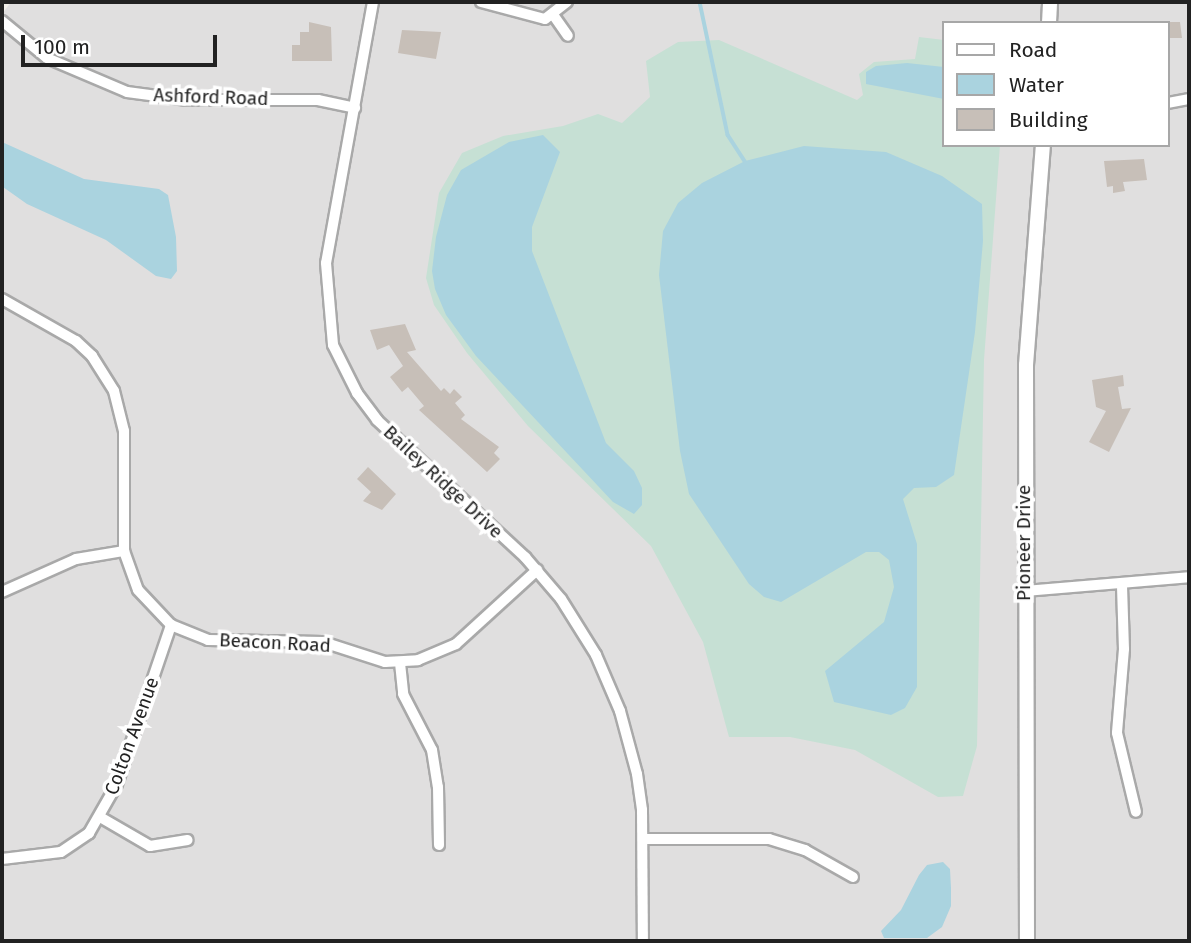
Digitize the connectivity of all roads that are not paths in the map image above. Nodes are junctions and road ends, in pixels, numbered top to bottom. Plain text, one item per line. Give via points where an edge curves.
1 (373, 2) edge
2 (481, 2) edge
3 (567, 2) edge
4 (1050, 2) edge
5 (554, 16) junction
6 (2, 21) edge
7 (1049, 21) edge
8 (568, 36) dead end
9 (1189, 99) edge
10 (1170, 103) edge
11 (355, 108) junction
12 (1043, 147) edge
13 (2, 299) edge
14 (124, 551) junction
15 (537, 570) junction
16 (1189, 577) edge
17 (1122, 586) junction
18 (1024, 591) junction
19 (2, 592) edge
20 (171, 625) junction
21 (400, 663) junction
22 (1136, 812) dead end
23 (100, 817) junction
24 (643, 839) junction
25 (188, 840) dead end
26 (439, 845) dead end
27 (2, 859) edge
28 (853, 877) dead end
29 (643, 941) edge
30 (1027, 941) edge

1 - 11 street, Bailey Ridge Drive
2 - 5 street via 528,16
3 - 5 street
4 - 7 street
5 - 8 street
6 - 11 street, Ashford Road via 47,58 127,92 187,100 318,100
9 - 10 street
11 - 15 street, Bailey Ridge Drive via 326,263 333,345 357,393 377,420
12 - 18 street, Pioneer Drive via 1026,365
13 - 14 street, Beacon Road via 76,341 92,356 114,391 124,431
14 - 19 street via 55,566
14 - 20 street, Beacon Road via 138,590
15 - 21 street via 446,650
15 - 24 street, Bailey Ridge Drive via 578,625 611,686 637,774
16 - 17 street
17 - 18 street
17 - 22 street via 1124,649 1117,733
18 - 30 street, Pioneer Drive
20 - 21 street, Beacon Road via 215,641 323,642
20 - 23 street, Colton Avenue via 117,783
21 - 26 street via 404,694 432,750
23 - 25 street via 150,846
23 - 27 street, Colton Avenue via 89,833 61,852
24 - 28 street via 769,839 805,850
24 - 29 street, Bailey Ridge Drive

